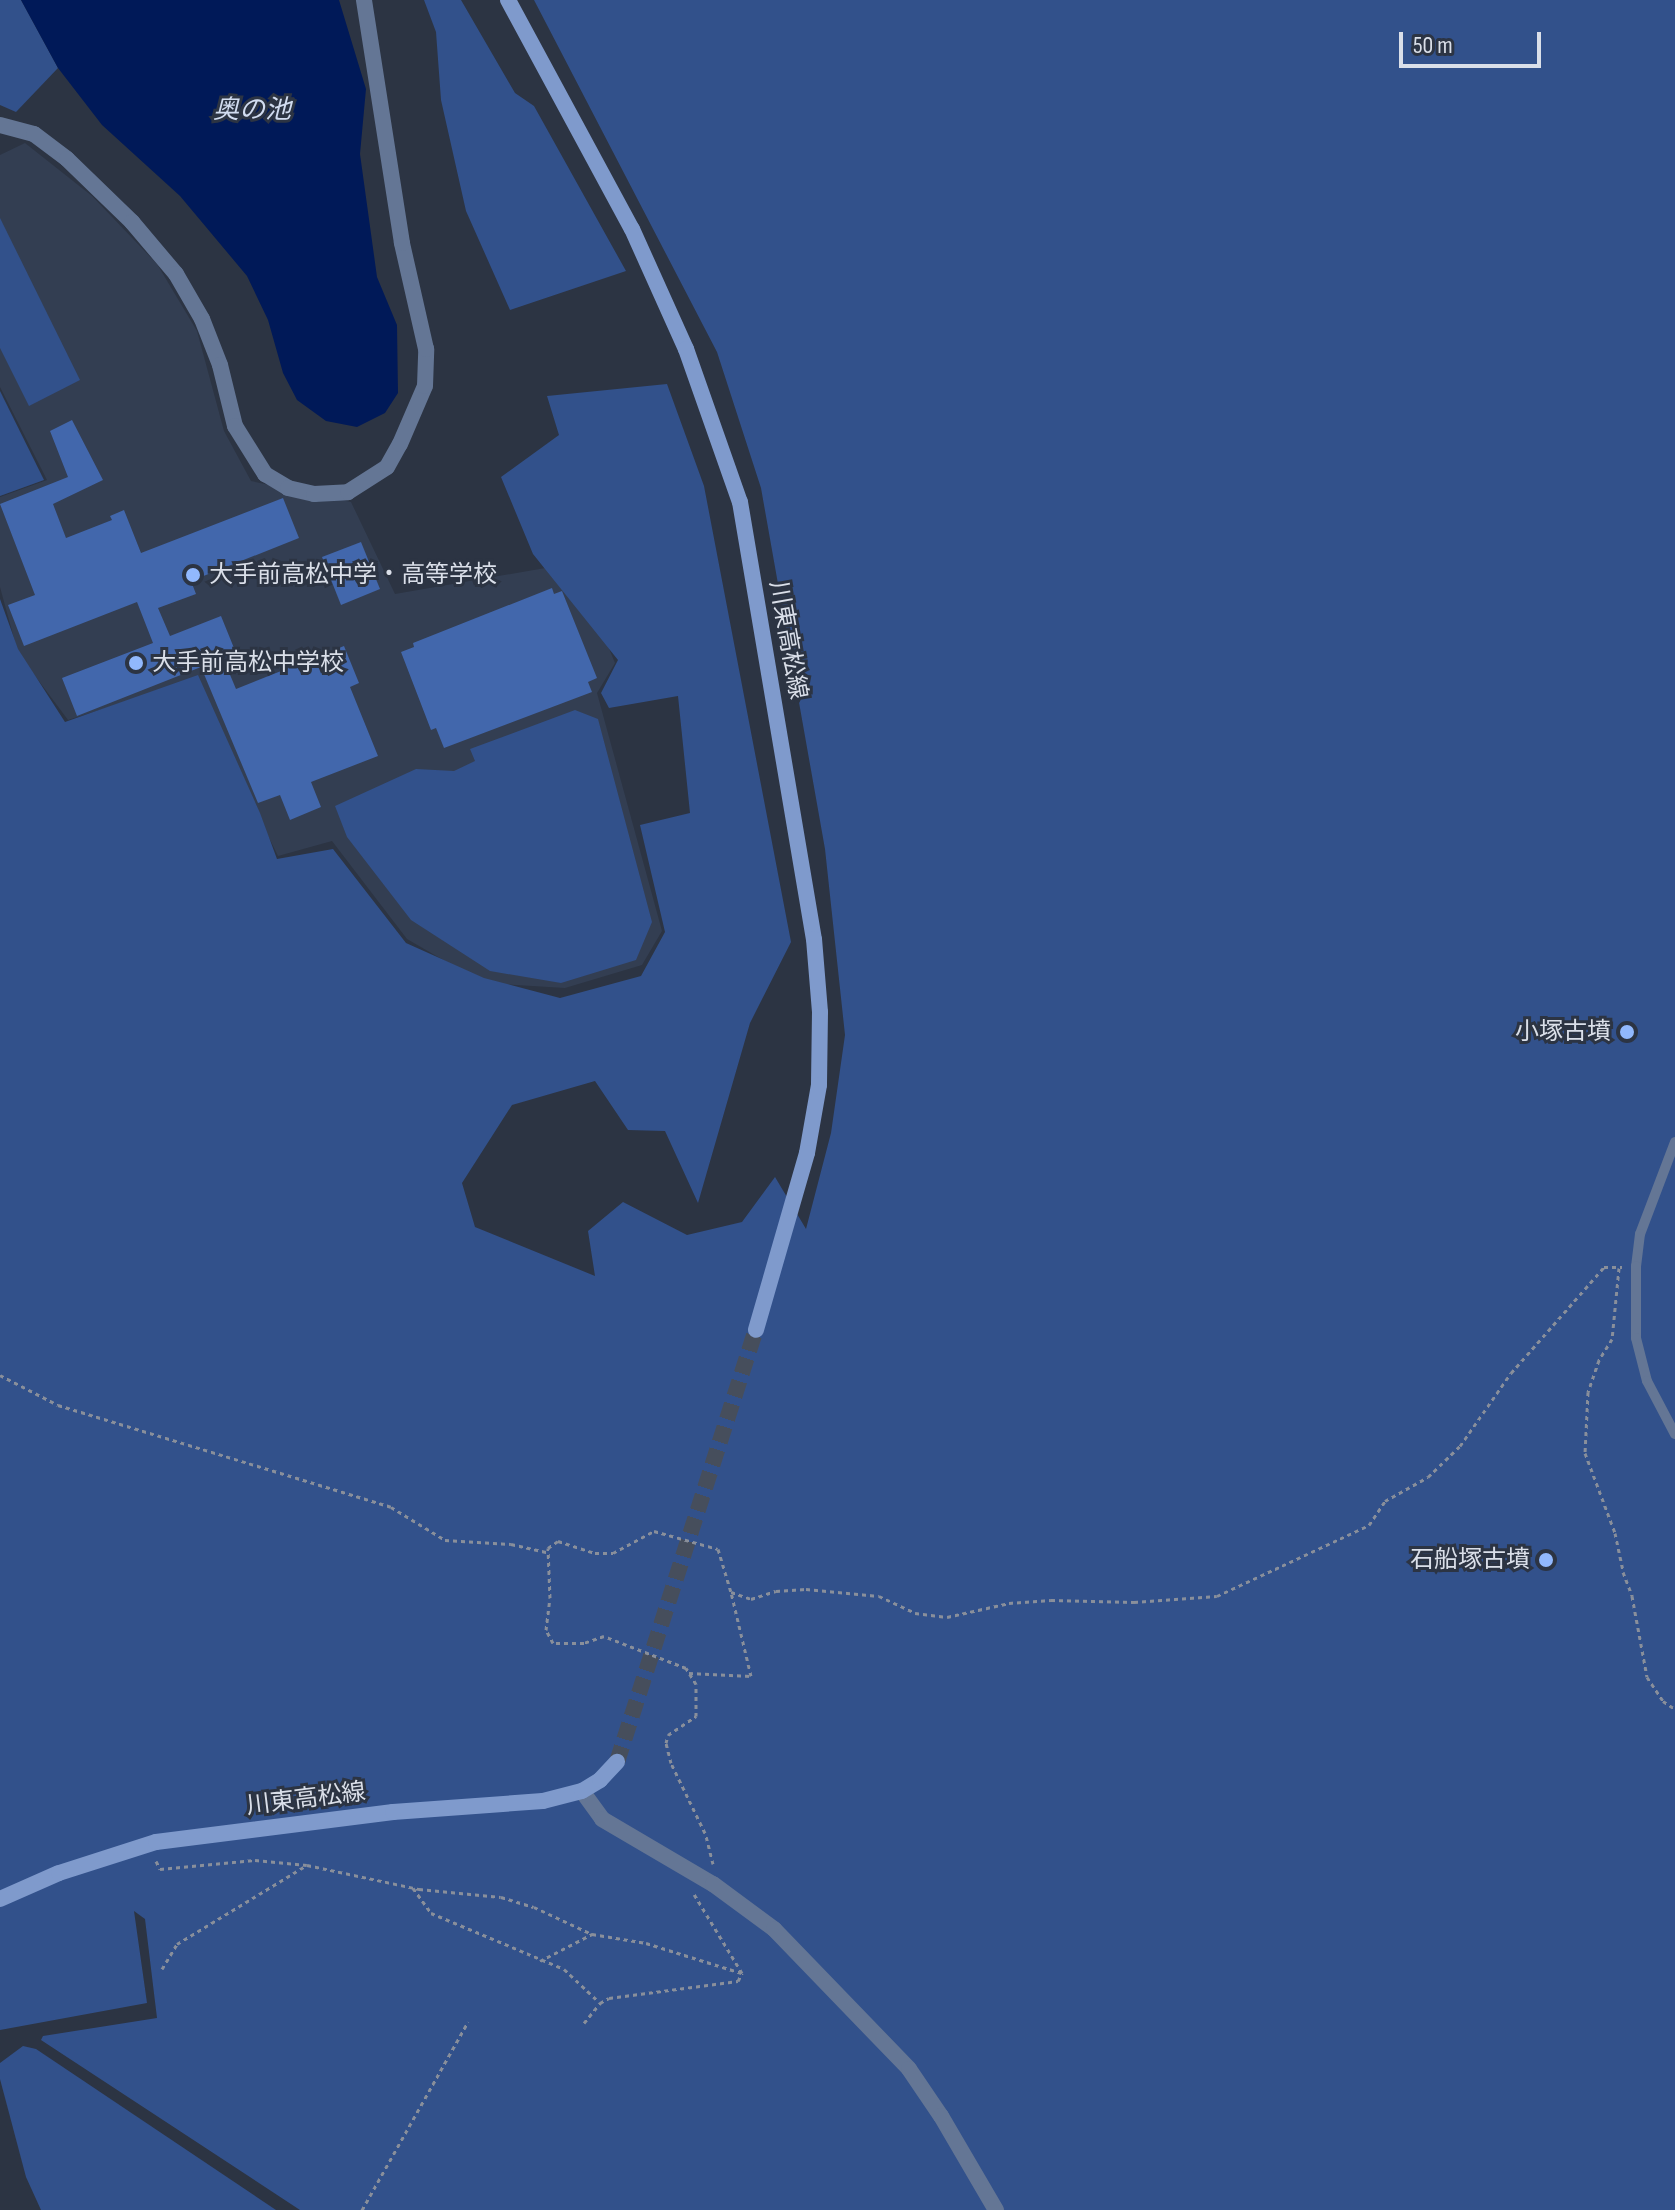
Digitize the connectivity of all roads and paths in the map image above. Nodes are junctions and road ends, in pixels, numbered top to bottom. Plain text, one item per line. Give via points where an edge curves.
1 (364, 0) edge
2 (508, 0) edge
3 (0, 125) edge
4 (1675, 1142) edge
5 (1636, 1266) junction
6 (1619, 1268) junction
7 (756, 1330) tunnel mouth
8 (0, 1375) edge
9 (1675, 1434) edge
10 (549, 1552) junction
11 (731, 1592) junction
12 (689, 1673) junction
13 (1675, 1709) edge
14 (617, 1762) tunnel mouth
15 (582, 1791) junction
16 (156, 1861) dead end
17 (307, 1865) junction
18 (691, 1871) junction
19 (713, 1884) junction
20 (413, 1888) junction
21 (0, 1899) edge
22 (592, 1934) junction
23 (540, 1961) junction
24 (162, 1969) dead end
25 (742, 1973) junction
26 (600, 2003) junction
27 (468, 2022) dead end
28 (584, 2023) dead end
29 (362, 2210) edge
30 (996, 2210) edge

1 - 3 street via 426,361 425,386 387,467 348,492 314,494 288,488 265,474 235,426 220,365 176,274 67,159 34,134
2 - 7 main road, 川東高松線 via 632,229 686,349 740,502 814,939 820,1012 819,1085 807,1153
4 - 5 lane via 1640,1234
5 - 6 path
5 - 9 lane via 1636,1338 1647,1381
6 - 11 path via 1604,1267 1511,1373 1460,1446 1428,1477 1385,1501 1369,1525 1217,1596 1009,1603 958,1618 915,1613 879,1596 806,1589 751,1599
6 - 13 path via 1612,1339 1588,1392 1585,1453 1615,1533 1647,1677
8 - 10 path via 99,1419 391,1507 445,1540
10 - 11 path via 558,1541 613,1553 654,1531 718,1549
10 - 12 path via 546,1630 553,1643 584,1643 604,1636
11 - 12 path via 751,1676
12 - 19 path via 696,1684 696,1716 668,1735 666,1743 705,1833
14 - 15 main road, 川東高松線
15 - 18 street via 602,1819
15 - 21 main road, 川東高松線 via 543,1801 393,1812 156,1842 59,1873
16 - 17 path via 160,1869 255,1860
17 - 20 path
17 - 24 path via 177,1944
18 - 19 street
18 - 25 path via 691,1888
19 - 30 street via 774,1929 909,2069
20 - 22 path via 501,1897
20 - 23 path via 431,1913
22 - 23 path
22 - 25 path via 646,1943
23 - 26 path via 564,1969
25 - 26 path via 738,1981
26 - 28 path
27 - 29 path

